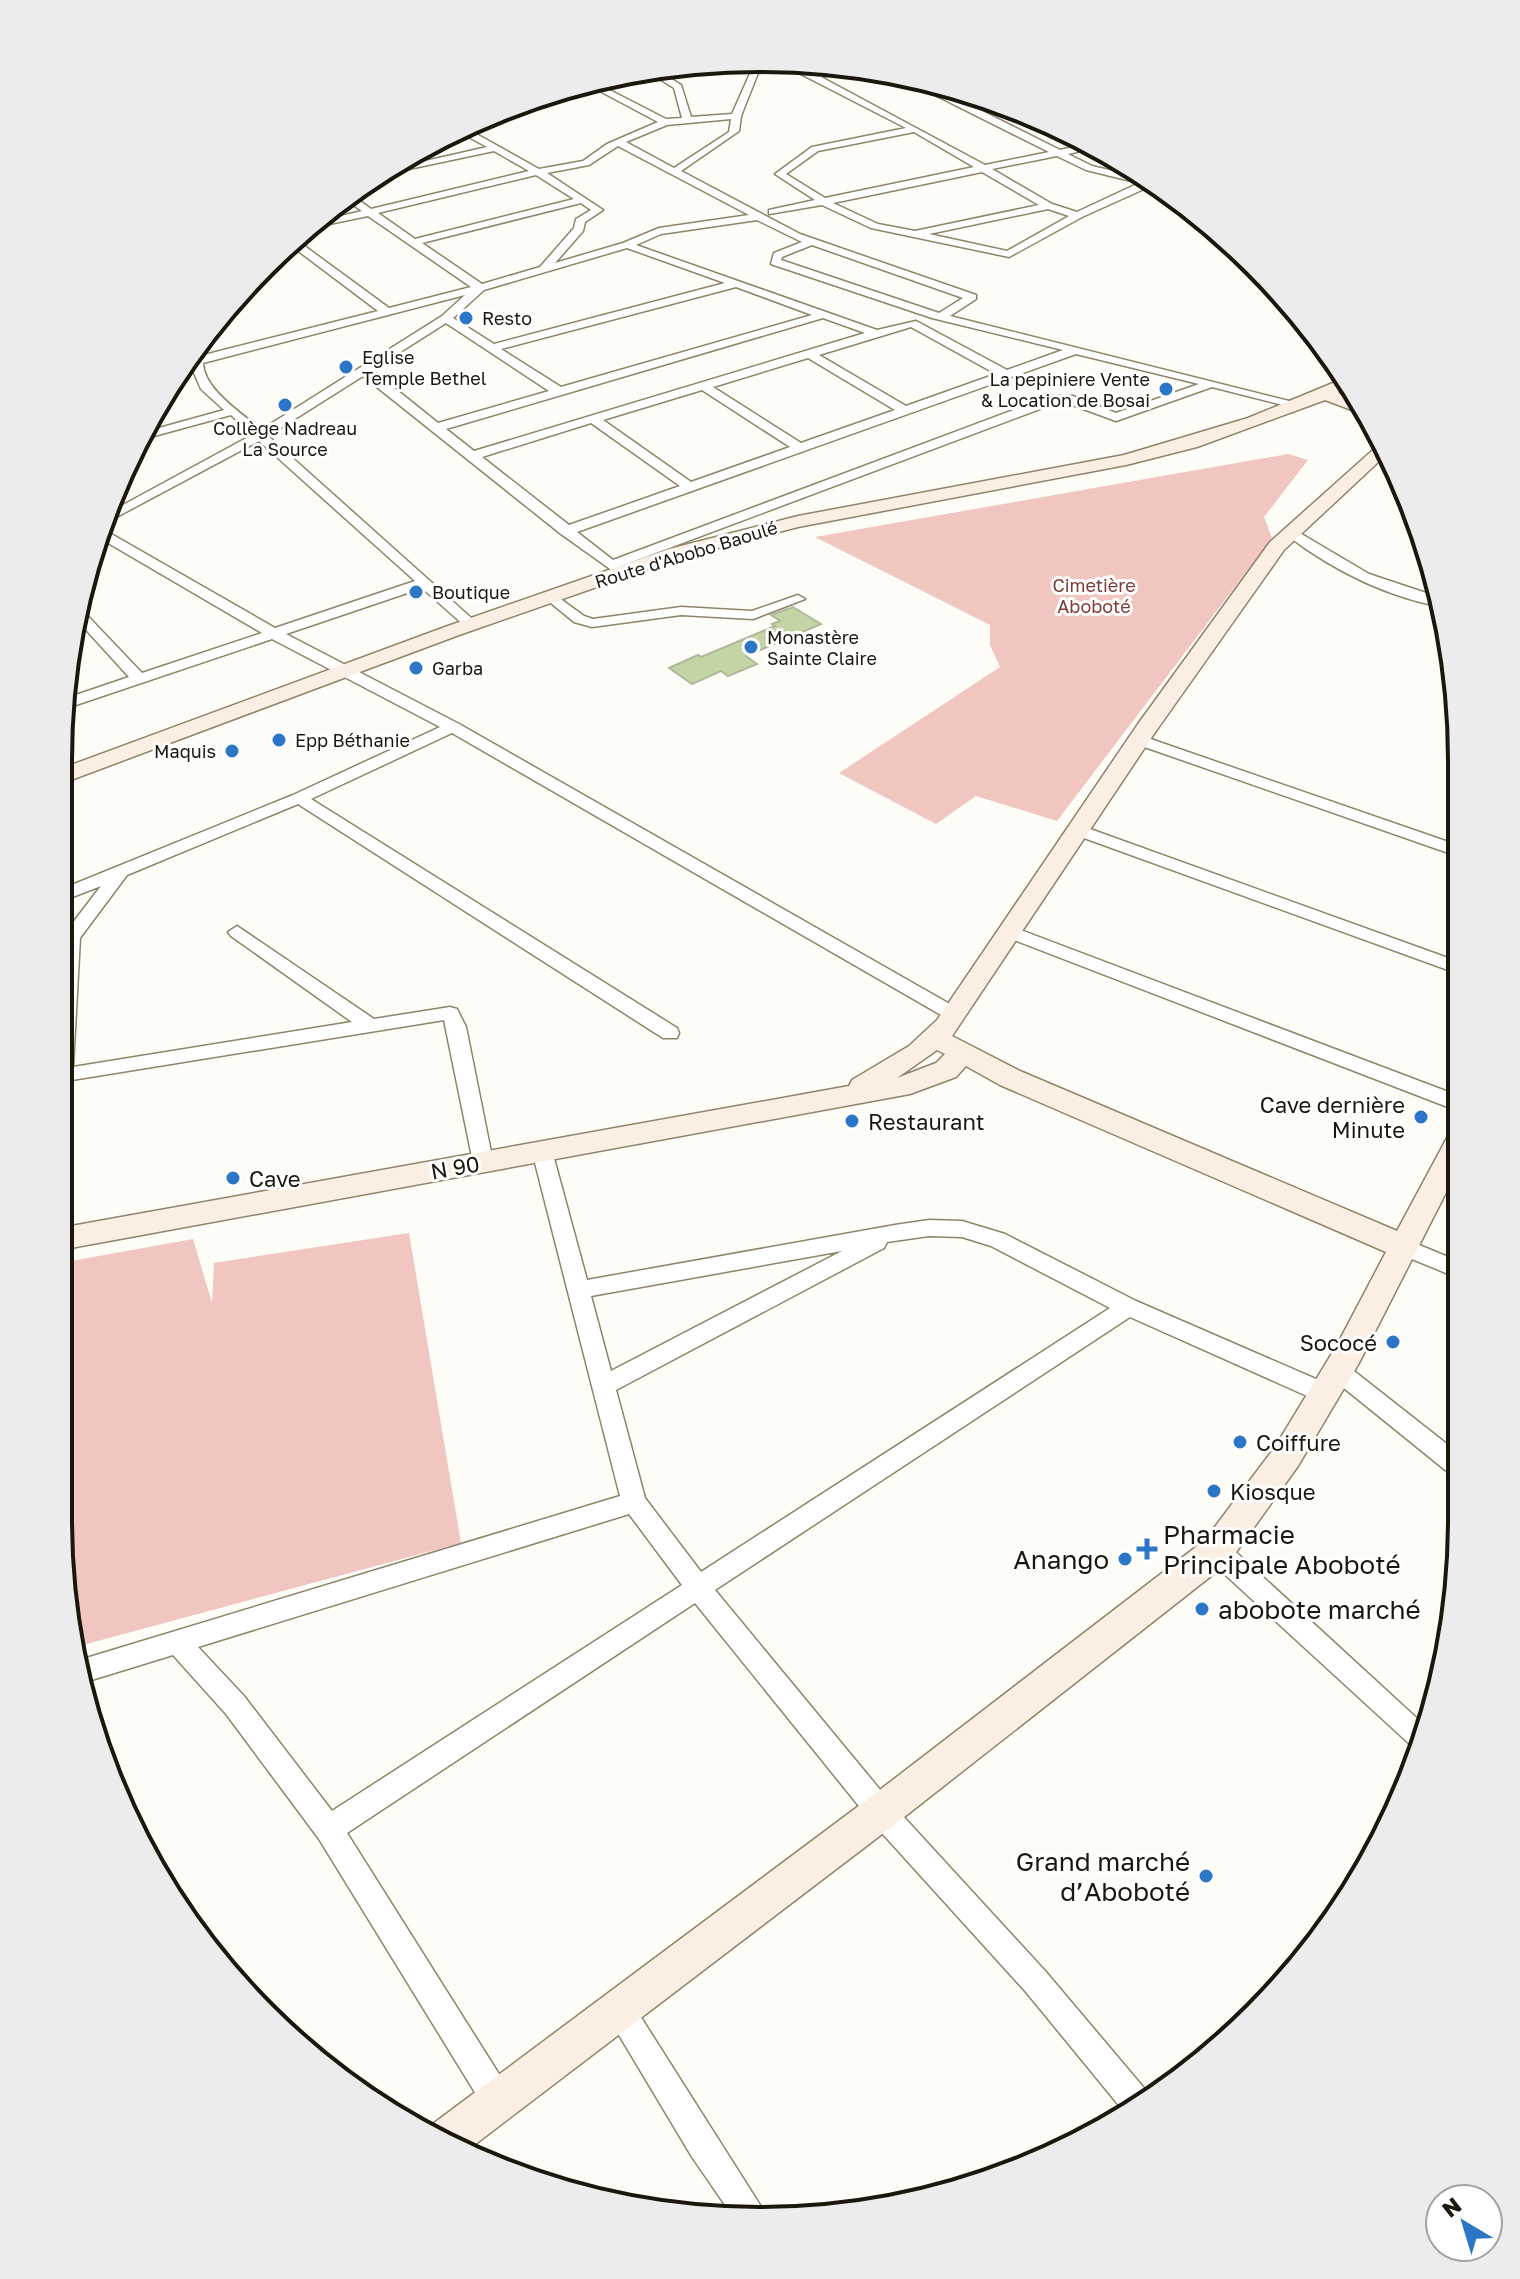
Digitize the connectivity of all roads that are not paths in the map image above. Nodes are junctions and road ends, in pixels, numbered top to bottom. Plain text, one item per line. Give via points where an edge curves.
1 (755, 72) edge
2 (808, 73) edge
3 (820, 75) edge
4 (813, 76) junction
5 (669, 78) edge
6 (603, 90) edge
7 (948, 98) edge
8 (736, 116) junction
9 (687, 118) junction
10 (665, 122) junction
11 (915, 129) junction
12 (473, 135) edge
13 (618, 142) junction
14 (496, 148) junction
15 (1077, 150) edge
16 (1058, 154) junction
17 (415, 165) edge
18 (986, 168) junction
19 (675, 171) junction
20 (538, 172) junction
21 (1123, 176) edge
22 (1140, 187) edge
23 (582, 200) junction
24 (357, 203) edge
25 (826, 203) junction
26 (1048, 206) junction
27 (371, 212) junction
28 (773, 212) dead end
29 (1078, 215) junction
30 (756, 217) junction
31 (333, 221) edge
32 (915, 234) junction
33 (415, 242) junction
34 (811, 242) junction
35 (627, 245) junction
36 (301, 248) edge
37 (543, 270) junction
38 (736, 284) junction
39 (480, 288) junction
40 (387, 312) junction
41 (823, 315) junction
42 (938, 317) junction
43 (446, 318) junction
44 (912, 323) junction
45 (878, 334) junction
46 (492, 348) junction
47 (1075, 350) junction
48 (809, 354) junction
49 (201, 360) edge
50 (195, 369) edge
51 (365, 371) junction
52 (1007, 375) junction
53 (1209, 384) junction
54 (704, 386) junction
55 (1338, 387) edge
56 (558, 391) junction
57 (1326, 394) junction
58 (1345, 399) edge
59 (1348, 403) edge
60 (1299, 405) junction
61 (233, 411) junction
62 (906, 411) junction
63 (593, 419) junction
64 (434, 428) junction
65 (155, 433) edge
66 (260, 436) junction
67 (801, 449) junction
68 (1376, 455) edge
69 (470, 456) junction
70 (691, 488) junction
71 (118, 512) edge
72 (566, 531) junction
73 (1293, 533) junction
74 (109, 538) edge
75 (616, 568) junction
76 (426, 582) junction
77 (551, 596) junction
78 (798, 599) dead end
79 (1429, 599) edge
80 (86, 621) edge
81 (471, 624) junction
82 (272, 634) junction
83 (345, 671) junction
84 (138, 678) junction
85 (75, 700) edge
86 (453, 727) junction
87 (1139, 740) junction
88 (72, 773) edge
89 (299, 798) junction
90 (1079, 830) junction
91 (1448, 848) edge
92 (122, 871) junction
93 (72, 892) edge
94 (72, 927) edge
95 (237, 932) dead end
96 (1010, 932) junction
97 (1448, 964) edge
98 (955, 1015) junction
99 (372, 1027) junction
100 (670, 1033) dead end
101 (926, 1046) junction
102 (955, 1061) junction
103 (72, 1074) edge
104 (850, 1093) junction
105 (1448, 1100) edge
106 (542, 1151) junction
107 (1448, 1161) edge
108 (483, 1162) junction
109 (895, 1233) junction
110 (72, 1237) edge
111 (1402, 1246) junction
112 (1448, 1266) edge
113 (580, 1290) junction
114 (1128, 1307) junction
115 (1330, 1382) junction
116 (605, 1385) junction
117 (1448, 1460) edge
118 (634, 1502) junction
119 (1217, 1551) junction
120 (699, 1589) junction
121 (177, 1642) junction
122 (89, 1669) edge
123 (1413, 1733) edge
124 (881, 1812) junction
125 (329, 1829) junction
126 (620, 2010) junction
127 (1132, 2097) edge
128 (498, 2101) junction
129 (453, 2135) edge
130 (745, 2207) edge

1 - 8 street
2 - 4 street
3 - 4 street
4 - 11 street
5 - 9 street via 680,86
6 - 10 street
7 - 16 street
8 - 9 street
8 - 19 street via 732,134
9 - 10 street
10 - 13 street
11 - 18 street
11 - 25 street via 815,149 781,172
12 - 14 street
13 - 19 street
13 - 20 street via 586,163
14 - 17 street
14 - 20 street
15 - 16 street
16 - 18 street
16 - 21 street
18 - 25 street
18 - 26 street
19 - 30 street
20 - 23 street
20 - 27 street
22 - 29 street
23 - 33 street
23 - 37 street via 597,212 580,221 579,229
24 - 27 street
25 - 28 street
25 - 32 street via 875,226
26 - 29 street
26 - 32 street
27 - 31 street
27 - 33 street
29 - 32 street via 1009,254
30 - 34 street
30 - 35 street via 659,231
33 - 39 street
34 - 42 street via 972,297
34 - 42 street via 778,255 775,262
35 - 37 street
35 - 38 street
36 - 40 street
37 - 39 street
38 - 41 street
38 - 46 street
39 - 40 street
39 - 43 street
40 - 49 street
41 - 45 street
41 - 56 street
42 - 44 street
42 - 47 street
43 - 46 street
43 - 51 street
44 - 45 street
44 - 52 street
45 - 48 street
46 - 56 street
47 - 52 street
47 - 53 street
48 - 54 street
48 - 62 street
50 - 61 street
51 - 64 street
51 - 66 street
52 - 62 street
53 - 60 street
53 - 75 street via 1116,417 1055,399
54 - 63 street
54 - 67 street
55 - 57 street, Route d'Abobo Baoulé
56 - 64 street
57 - 58 street
57 - 59 street
57 - 60 street, Route d'Abobo Baoulé
60 - 75 street, Route d'Abobo Baoulé via 1115,464 791,522
61 - 65 street
61 - 66 street
62 - 67 street
63 - 69 street
63 - 70 street
64 - 69 street
66 - 71 street
66 - 76 street
67 - 70 street
68 - 73 street, N 90
69 - 72 street
70 - 72 street
72 - 75 street
73 - 79 street via 1367,581
73 - 87 street, N 90 via 1277,546
74 - 82 street
75 - 77 street, Route d'Abobo Baoulé
76 - 81 street
76 - 82 street
77 - 78 street via 592,623 681,611 753,615
77 - 81 street, Route d'Abobo Baoulé
80 - 84 street
81 - 83 street, Route d'Abobo Baoulé
82 - 83 street
82 - 84 street
83 - 86 street
83 - 88 street, Route d'Abobo Baoulé
84 - 85 street
86 - 89 street
86 - 98 street
87 - 90 street, N 90
87 - 91 street
89 - 92 street
89 - 100 street
90 - 96 street, N 90
90 - 97 street
92 - 93 street
92 - 94 street
95 - 99 street
96 - 98 street, N 90
96 - 105 street
98 - 101 street, N 90
98 - 102 street
99 - 103 street
99 - 108 street via 450,1013
101 - 102 street
101 - 104 street, N 90
102 - 104 street, N 90 via 910,1085
102 - 111 street via 1010,1078
104 - 106 street, N 90
106 - 108 street, N 90
106 - 113 street
107 - 111 street
108 - 110 street, N 90
109 - 113 street
109 - 114 street via 929,1228 974,1232
109 - 116 street
111 - 112 street
111 - 115 street
113 - 116 street
114 - 115 street
114 - 120 street
115 - 117 street
115 - 119 street via 1257,1505
116 - 118 street
118 - 120 street
118 - 121 street
119 - 123 street
119 - 124 street
120 - 124 street
120 - 125 street
121 - 122 street
121 - 125 street via 235,1705
124 - 126 street
124 - 127 street via 1036,1982
125 - 128 street
126 - 128 street
126 - 130 street
128 - 129 street

